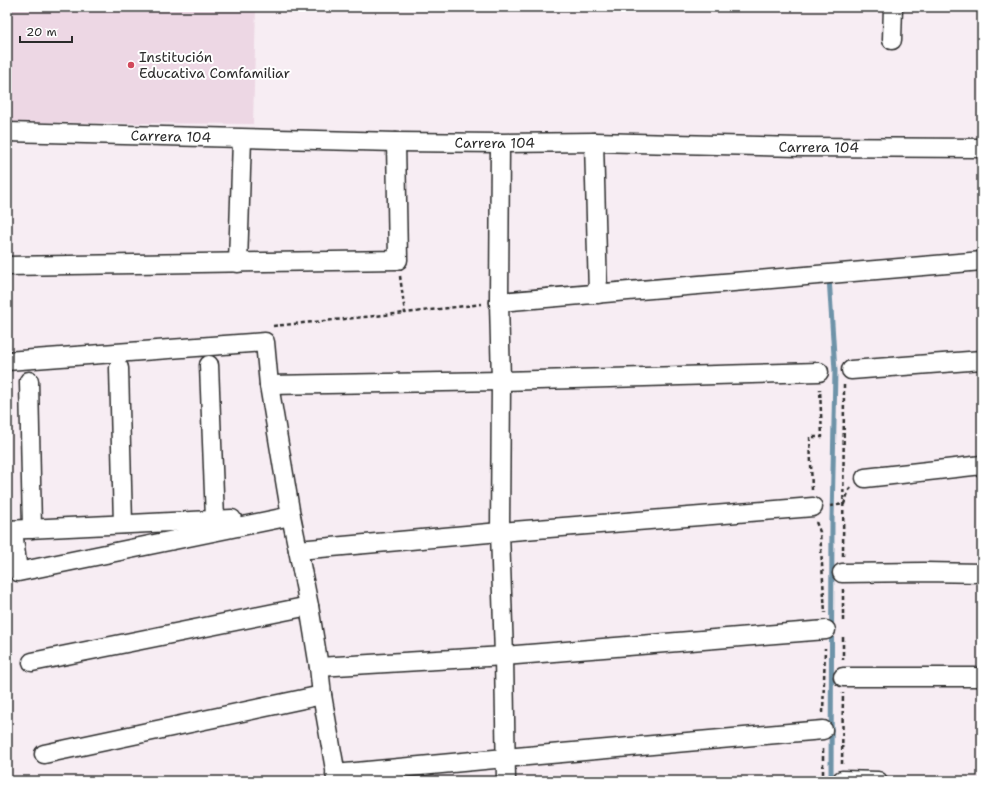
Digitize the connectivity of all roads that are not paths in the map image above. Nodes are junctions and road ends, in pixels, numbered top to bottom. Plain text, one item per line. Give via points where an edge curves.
1 (893, 7) edge
2 (892, 40) dead end
3 (7, 132) edge
4 (242, 139) junction
5 (396, 142) junction
6 (594, 142) junction
7 (500, 143) junction
8 (982, 148) edge
9 (982, 261) edge
10 (238, 263) junction
11 (7, 266) edge
12 (598, 294) junction
13 (499, 302) junction
14 (982, 360) edge
15 (7, 361) edge
16 (209, 364) dead end
17 (119, 368) dead end
18 (851, 370) dead end
19 (819, 372) road end
20 (29, 381) dead end
21 (502, 381) junction
22 (268, 385) junction
23 (982, 465) edge
24 (865, 478) dead end
25 (813, 507) road end
26 (291, 516) junction
27 (215, 520) junction
28 (122, 524) junction
29 (32, 529) junction
30 (10, 530) edge
31 (500, 532) junction
32 (298, 550) junction
33 (842, 573) dead end
34 (982, 573) edge
35 (309, 606) junction
36 (826, 630) road end
37 (504, 656) junction
38 (32, 662) dead end
39 (319, 667) junction
40 (982, 677) edge
41 (842, 678) dead end
42 (322, 695) junction
43 (823, 730) road end
44 (44, 754) dead end
45 (505, 758) junction
46 (336, 777) edge
47 (842, 780) edge
48 (506, 781) edge
49 (878, 781) edge

1 - 2 street
3 - 4 street, Carrera 104
4 - 5 street, Carrera 104
4 - 10 street
5 - 7 street, Carrera 104
5 - 10 street via 398,260
6 - 7 street, Carrera 104
6 - 8 street, Carrera 104
6 - 12 street
7 - 13 street
9 - 12 street
10 - 11 street
12 - 13 street
13 - 21 street
14 - 18 street
15 - 22 street via 265,342
16 - 27 street
17 - 28 street
19 - 21 street
20 - 29 street
21 - 22 street
21 - 31 street
22 - 26 street
23 - 24 street
25 - 31 street
26 - 27 street
26 - 30 street via 18,572
26 - 32 street
27 - 28 street
28 - 29 street
29 - 30 street
31 - 32 street
31 - 37 street
32 - 35 street
33 - 34 street
35 - 38 street
35 - 39 street
36 - 37 street
37 - 39 street
37 - 45 street
39 - 42 street
40 - 41 street
42 - 44 street
42 - 46 street
43 - 45 street
45 - 46 street
45 - 48 street
47 - 49 street

